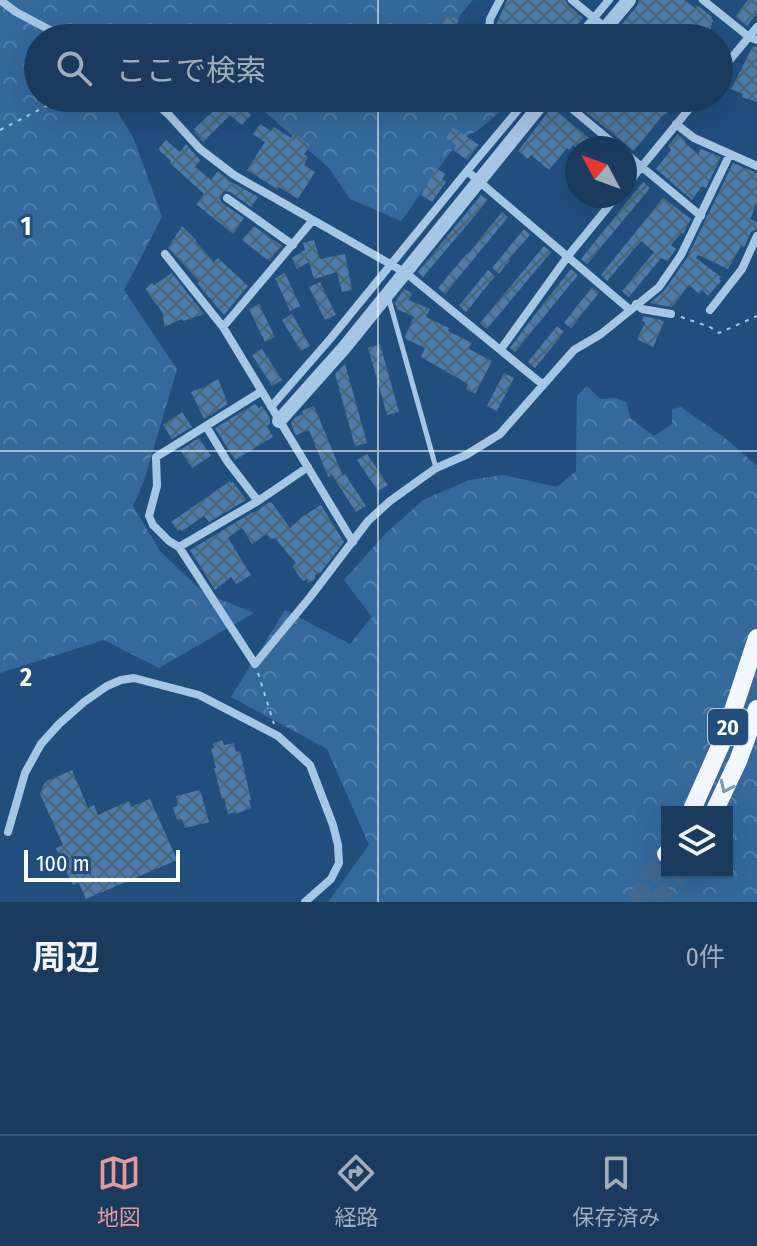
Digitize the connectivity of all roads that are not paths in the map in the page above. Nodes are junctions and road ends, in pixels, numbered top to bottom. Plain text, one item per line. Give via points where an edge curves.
1 (0, 0) edge
2 (500, 0) edge
3 (572, 0) edge
4 (609, 0) edge
5 (629, 0) edge
6 (703, 0) edge
7 (39, 24) edge
8 (489, 24) edge
9 (595, 24) edge
10 (600, 24) edge
11 (603, 24) edge
12 (757, 27) edge
13 (753, 38) edge
14 (733, 59) edge
15 (166, 112) edge
16 (516, 112) edge
17 (535, 112) edge
18 (576, 112) edge
19 (685, 112) edge
20 (676, 124) junction
21 (605, 136) edge
22 (730, 154) junction
23 (637, 164) edge
24 (757, 166) edge
25 (641, 167) junction
26 (467, 171) junction
27 (637, 172) edge
28 (479, 182) junction
29 (227, 198) dead end
30 (607, 208) edge
31 (701, 216) junction
32 (313, 220) junction
33 (757, 236) edge
34 (293, 245) junction
35 (165, 254) dead end
36 (568, 256) junction
37 (391, 264) junction
38 (406, 273) junction
39 (388, 295) junction
40 (633, 306) junction
41 (710, 310) dead end
42 (671, 314) road end
43 (223, 327) junction
44 (331, 338) junction
45 (344, 348) junction
46 (501, 349) junction
47 (542, 384) junction
48 (262, 391) junction
49 (275, 414) junction
50 (206, 426) junction
51 (308, 467) junction
52 (436, 468) junction
53 (258, 501) junction
54 (353, 542) junction
55 (179, 547) junction
56 (757, 638) edge
57 (757, 709) edge
58 (694, 806) edge
59 (717, 806) edge
60 (8, 832) dead end
61 (305, 902) edge

1 - 7 street
2 - 8 street
3 - 9 street
4 - 10 street
5 - 11 street
6 - 13 street
12 - 13 street
13 - 14 street
15 - 32 street via 234,175
16 - 26 street
17 - 28 street
18 - 21 street
19 - 20 street
20 - 22 street
20 - 25 street
22 - 24 street
22 - 31 street
23 - 25 street
25 - 27 street
25 - 31 street
26 - 28 street
26 - 37 street
28 - 36 street
28 - 38 street
29 - 34 street
30 - 36 street
31 - 40 street via 659,287
32 - 34 street
32 - 37 street
33 - 41 street via 742,269
34 - 43 street
35 - 43 street
36 - 40 street
36 - 46 street
37 - 38 street
37 - 44 street
38 - 39 street
38 - 46 street
39 - 45 street
39 - 52 lane
40 - 42 street
40 - 47 street via 574,350
43 - 48 street
44 - 45 street
44 - 49 street
45 - 49 street
46 - 47 street
47 - 52 street via 500,434
48 - 49 street
48 - 50 street
49 - 51 street
50 - 53 street
50 - 55 street via 156,457 157,486 149,516
51 - 53 street
51 - 54 street
52 - 54 street via 390,501
53 - 55 street
54 - 55 street via 255,664
56 - 58 highway, 20 via 725,735
57 -> 59 highway, 20
60 - 61 street via 25,773 41,744 84,702 107,686 134,678 199,695 278,736 310,765 325,801 339,863 331,879

